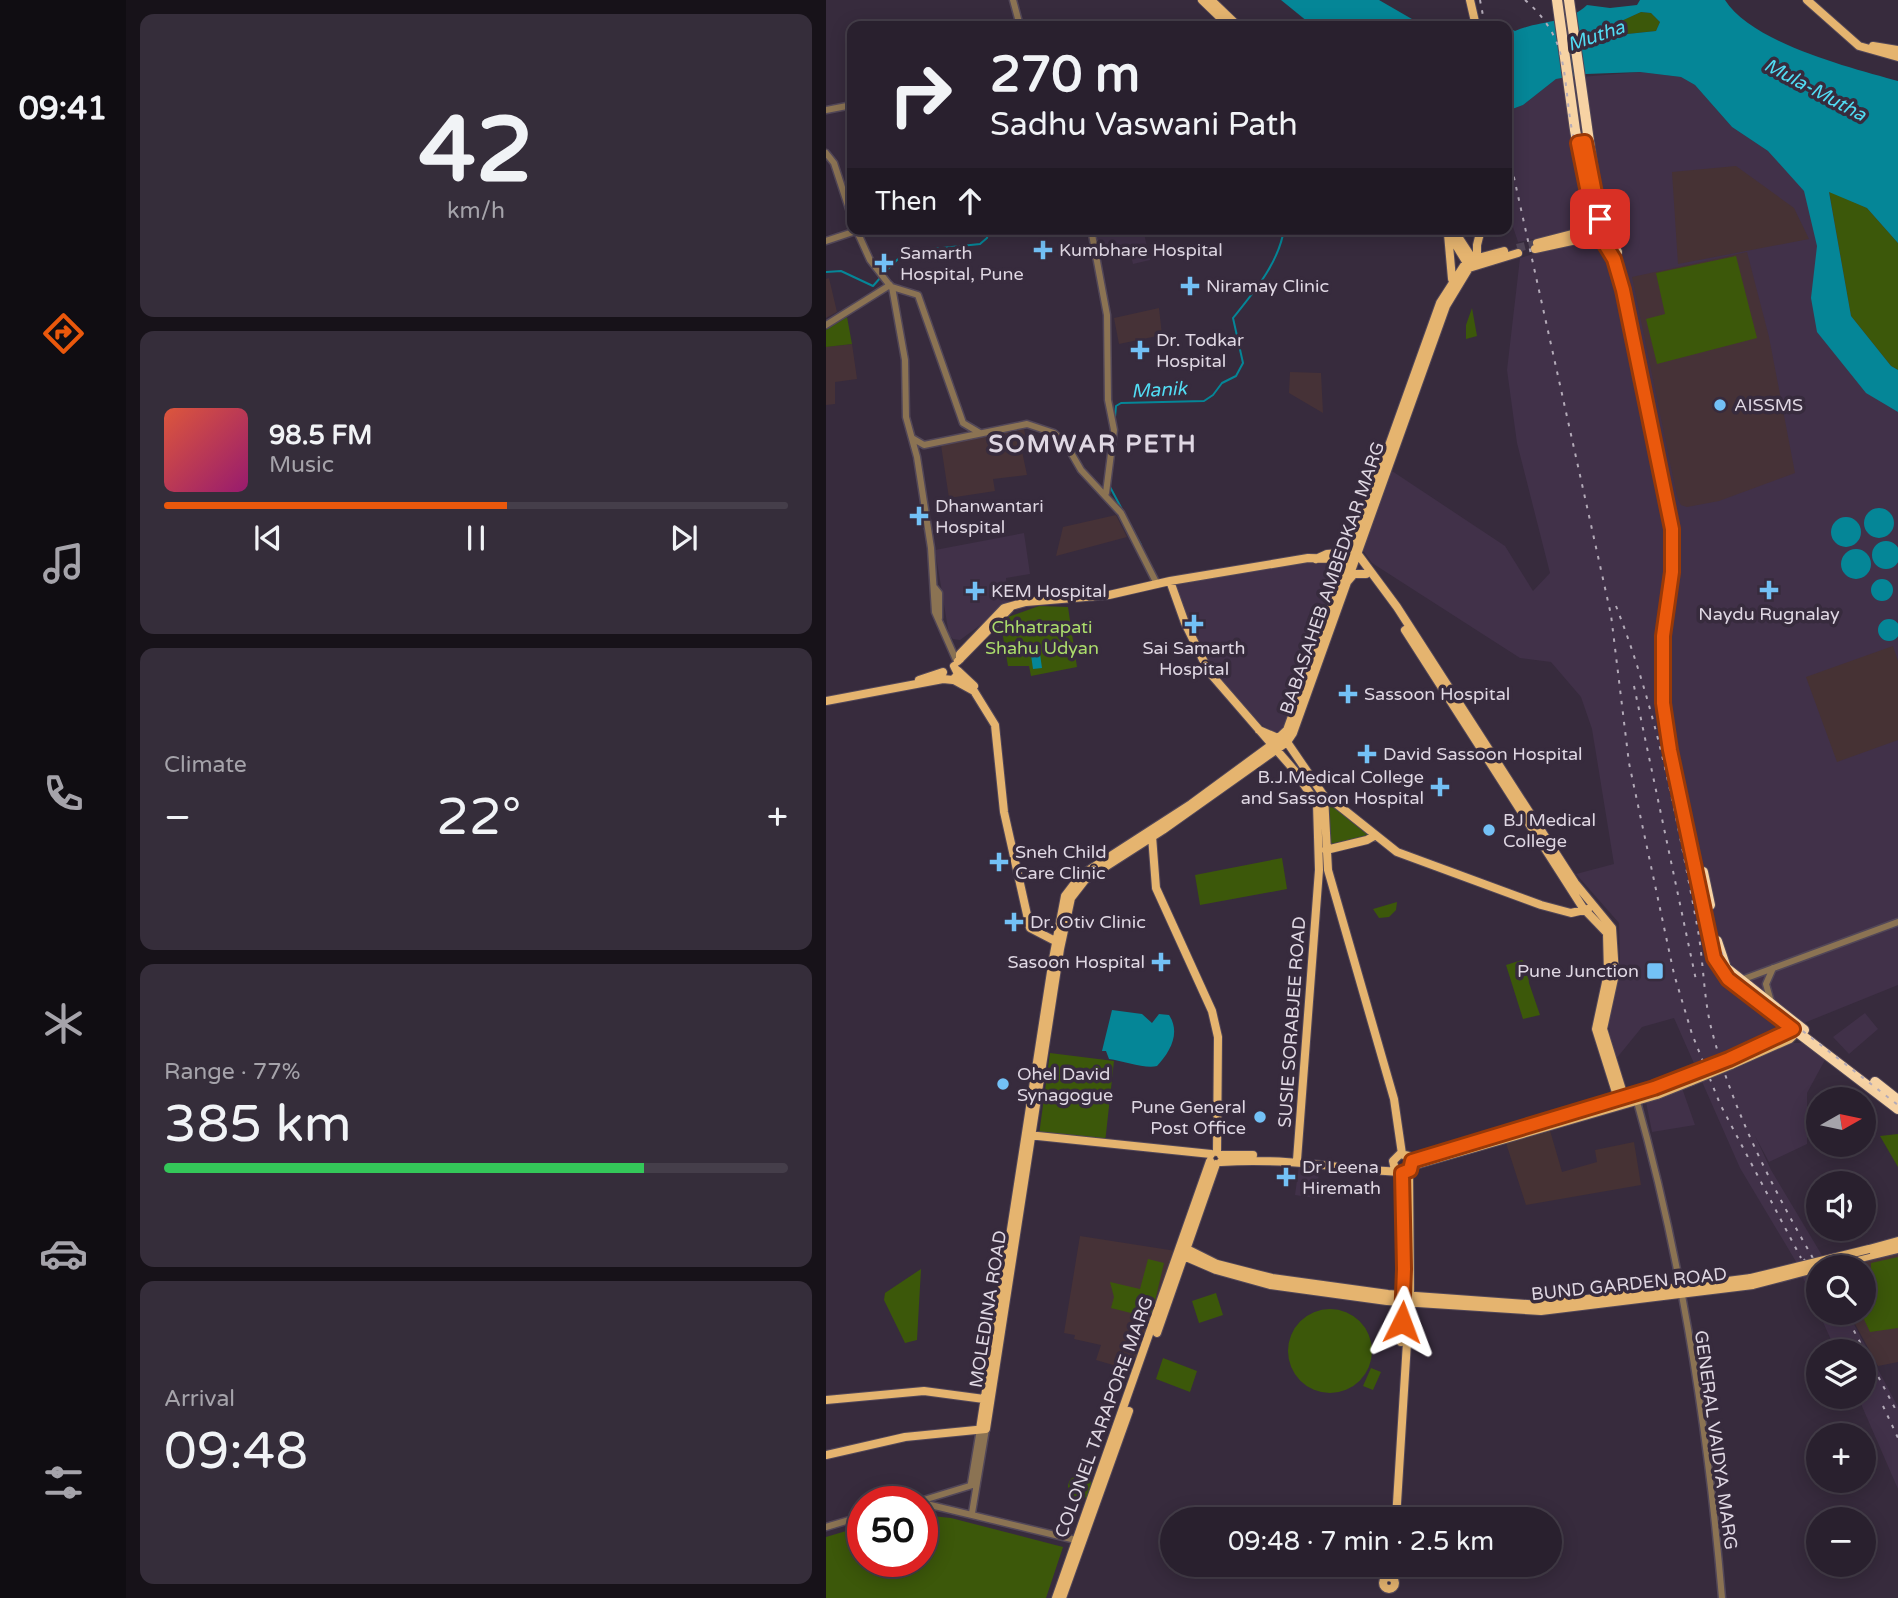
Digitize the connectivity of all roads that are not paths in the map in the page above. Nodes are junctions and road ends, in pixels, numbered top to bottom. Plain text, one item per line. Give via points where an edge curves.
1 (1013, 0) edge
2 (1202, 0) edge
3 (1211, 0) edge
4 (1470, 0) edge
5 (1557, 0) edge
6 (1563, 0) edge
7 (1569, 0) edge
8 (1807, 0) edge
9 (1812, 0) edge
10 (1019, 21) edge
11 (1224, 21) edge
12 (1233, 21) edge
13 (1475, 21) edge
14 (1898, 50) edge
15 (1898, 57) edge
16 (847, 106) edge
17 (826, 110) edge
18 (1581, 129) junction
19 (1581, 143) junction
20 (826, 153) edge
21 (1592, 172) junction
22 (847, 203) edge
23 (1591, 212) junction
24 (1601, 231) junction
25 (1581, 232) junction
26 (847, 233) edge
27 (859, 235) edge
28 (1092, 235) edge
29 (1451, 235) edge
30 (1454, 235) edge
31 (1480, 235) edge
32 (826, 241) edge
33 (1517, 250) tunnel mouth
34 (1475, 260) junction
35 (1452, 281) junction
36 (890, 285) junction
37 (826, 325) edge
38 (1650, 402) junction
39 (963, 423) junction
40 (981, 433) junction
41 (911, 437) junction
42 (954, 439) junction
43 (924, 444) junction
44 (917, 457) junction
45 (1106, 493) junction
46 (1352, 556) junction
47 (1366, 574) junction
48 (1170, 581) junction
49 (1157, 584) junction
50 (1343, 587) junction
51 (953, 670) junction
52 (826, 698) edge
53 (1259, 730) junction
54 (1283, 741) junction
55 (1273, 749) junction
56 (1321, 803) junction
57 (1151, 835) junction
58 (1374, 836) junction
59 (1326, 849) junction
60 (1573, 886) junction
61 (1332, 887) junction
62 (1317, 892) junction
63 (1593, 905) junction
64 (1585, 911) junction
65 (1898, 922) edge
66 (1059, 941) junction
67 (1773, 968) junction
68 (1741, 980) junction
69 (1771, 1002) junction
70 (1797, 1029) junction
71 (1636, 1097) junction
72 (1898, 1100) edge
73 (1622, 1101) junction
74 (1898, 1109) edge
75 (1028, 1137) junction
76 (1402, 1154) junction
77 (1298, 1157) junction
78 (1215, 1158) junction
79 (1404, 1168) junction
80 (1898, 1241) edge
81 (1898, 1249) edge
82 (1182, 1252) junction
83 (1870, 1252) junction
84 (1861, 1255) edge
85 (1806, 1271) edge
86 (1752, 1282) junction
87 (1680, 1291) junction
88 (1407, 1298) junction
89 (984, 1399) junction
90 (826, 1400) edge
91 (983, 1429) junction
92 (826, 1455) edge
93 (974, 1483) junction
94 (939, 1495) joint
95 (940, 1506) joint
96 (1395, 1507) edge
97 (975, 1513) junction
98 (847, 1521) edge
99 (826, 1527) edge
100 (1080, 1540) junction
101 (1390, 1577) edge
102 (1389, 1593) edge
103 (1056, 1598) edge
104 (1062, 1598) edge
105 (1722, 1598) edge

1 - 10 street
2 - 11 main road
3 - 12 main road
4 - 13 main road
5 - 18 highway
6 - 18 highway
7 - 18 highway
8 - 15 main road via 1859,46
9 - 14 main road via 1870,46
16 - 17 street
18 - 19 highway
18 - 21 highway
19 - 21 highway
19 - 23 highway
20 - 22 street
21 - 24 highway
23 - 24 highway
23 - 25 highway
24 - 25 main road
24 - 25 main road via 1534,246
24 - 38 highway via 1618,272
26 - 32 street
27 - 36 street
28 - 45 street via 1107,315 1108,400 1114,430
29 - 35 main road
30 - 34 main road
31 - 34 main road
33 - 34 main road
34 - 35 main road, BABASAHEB AMBEDKAR MARG
34 - 46 main road, BABASAHEB AMBEDKAR MARG via 1446,306
35 - 46 main road, BABASAHEB AMBEDKAR MARG via 1440,303
36 - 37 street
36 - 39 street via 914,292 924,307
36 - 41 street via 905,360
38 - 68 highway via 1678,537 1667,675 1675,742 1721,956
38 - 70 highway via 1672,545 1663,636 1663,703 1714,958 1728,979
39 - 40 street
39 - 42 street
40 - 42 street
40 - 45 street via 1027,424 1054,433 1081,470
41 - 43 street
41 - 44 street
42 - 43 street
43 - 44 street
44 - 51 street via 939,618
45 - 49 street
46 - 47 main road
46 - 48 main road
46 - 50 main road, BABASAHEB AMBEDKAR MARG
46 - 54 main road, BABASAHEB AMBEDKAR MARG
46 - 60 main road via 1396,607
47 - 50 main road via 1354,575
47 - 60 main road
48 - 49 main road
48 - 53 main road via 1209,672
49 - 51 main road via 1109,596 1026,602 1010,608
50 - 54 main road, BABASAHEB AMBEDKAR MARG via 1297,723
51 - 52 main road
51 - 66 main road via 995,715 1010,822 1031,921
53 - 54 main road
53 - 55 main road
54 - 55 main road, BABASAHEB AMBEDKAR MARG
54 - 56 main road via 1322,790
55 - 56 main road
55 - 57 main road, BABASAHEB AMBEDKAR MARG
56 - 58 main road via 1333,801
56 - 59 main road
56 - 62 main road, SUSIE SORABJEE ROAD
57 - 66 main road, BABASAHEB AMBEDKAR MARG via 1076,888
57 - 78 main road, COLONEL TARAPORE MARG via 1156,888 1212,1011 1218,1037
58 - 59 main road
58 - 64 main road via 1397,852 1463,878 1572,913
59 - 61 main road
60 - 63 main road
60 - 64 main road
61 - 62 main road via 1324,885
61 - 76 main road via 1394,1099
62 - 77 main road, SUSIE SORABJEE ROAD
63 - 64 main road
63 - 73 main road via 1613,930 1615,974 1603,1029
64 - 73 main road via 1604,928 1608,942 1608,973 1597,1029
65 - 67 street
66 - 75 main road, BABASAHEB AMBEDKAR MARG
67 - 68 street
67 - 69 street via 1766,984
68 - 69 highway
69 - 70 highway
70 - 71 main road, bridge via 1730,1062
70 - 72 highway
70 - 74 highway
71 - 73 main road
71 - 87 street, GENERAL VAIDYA MARG
73 - 79 main road
73 - 79 main road
75 - 78 main road
75 - 89 main road, MOLEDINA ROAD
75 - 91 main road, MOLEDINA ROAD
76 - 79 main road
76 - 79 main road via 1395,1157
77 - 78 main road
77 - 79 main road
78 - 82 main road, COLONEL TARAPORE MARG
79 - 88 main road
80 - 83 main road
81 - 83 main road
82 - 88 main road, BUND GARDEN ROAD via 1272,1278
82 - 100 main road, COLONEL TARAPORE MARG
83 - 84 main road
83 - 86 main road, bridge
85 - 86 main road, bridge
86 - 87 main road, BUND GARDEN ROAD
87 - 88 main road, BUND GARDEN ROAD via 1541,1311
87 - 105 street, GENERAL VAIDYA MARG via 1712,1493
88 - 96 main road
89 - 90 main road via 924,1391
89 - 91 main road, MOLEDINA ROAD
91 - 92 main road via 905,1437
91 - 93 street
93 - 94 street
93 - 97 street
94 - 95 street
95 - 97 street
97 - 100 street via 997,1523
98 - 99 street
100 - 103 main road, COLONEL TARAPORE MARG
100 - 104 main road, COLONEL TARAPORE MARG
101 - 102 main road via 1395,1584

